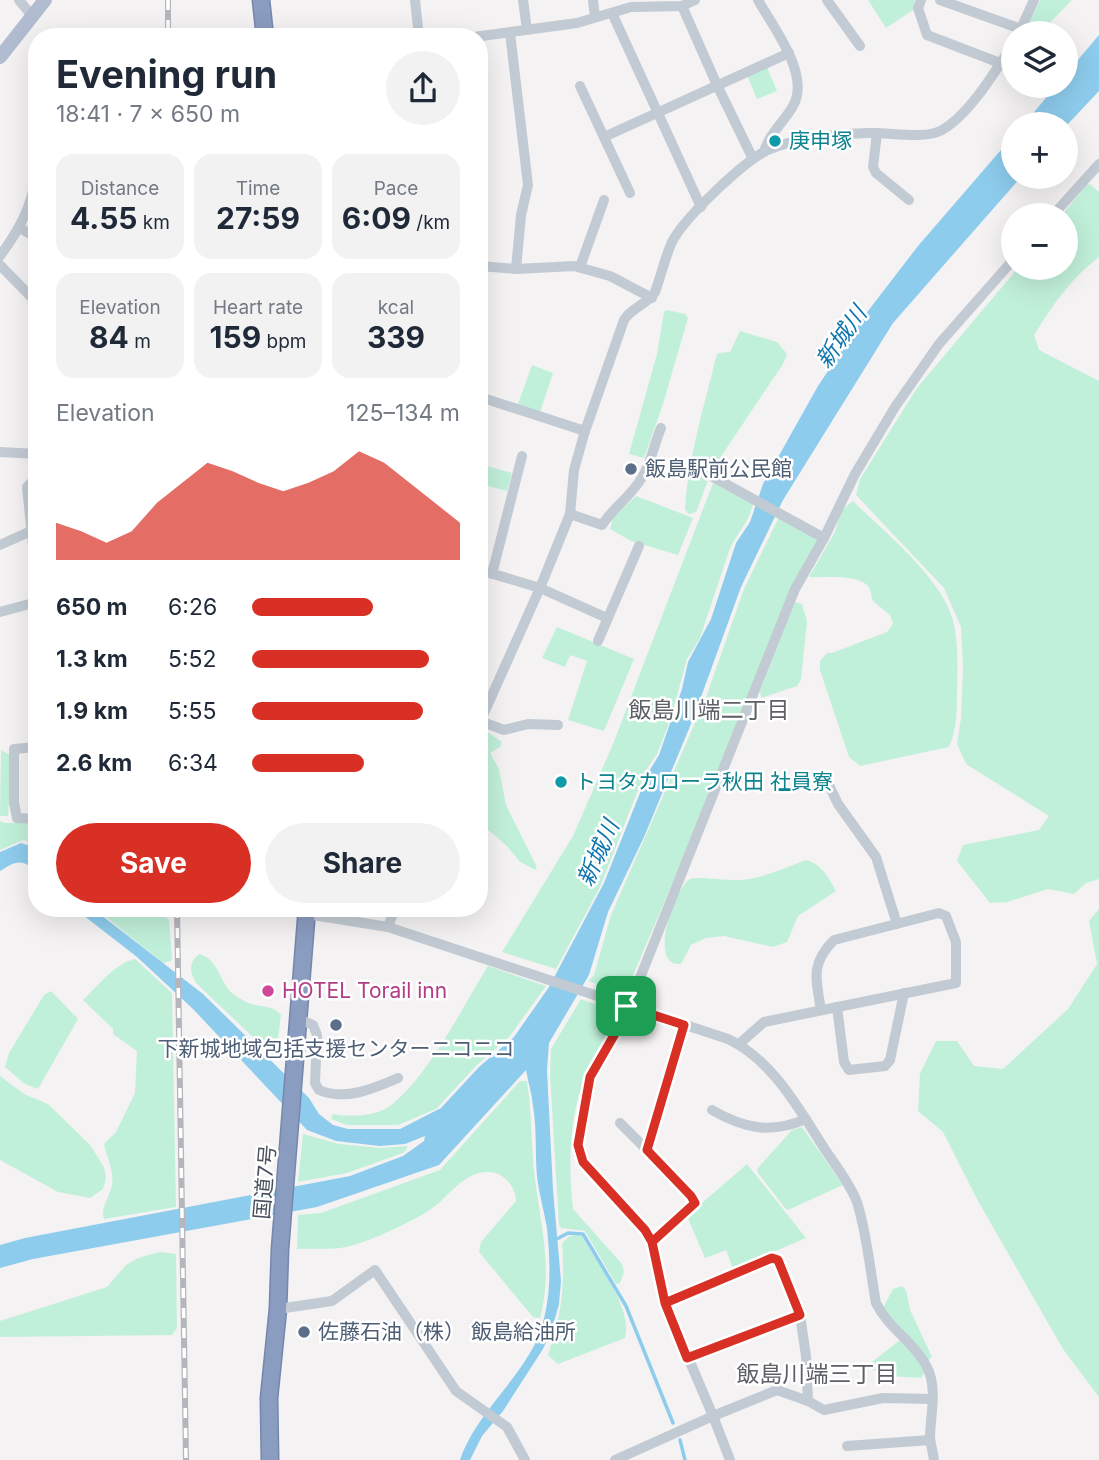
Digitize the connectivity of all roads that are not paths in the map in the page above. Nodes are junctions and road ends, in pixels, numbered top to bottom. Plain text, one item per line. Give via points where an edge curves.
1 (19, 0) edge
2 (45, 0) edge
3 (261, 0) edge
4 (415, 0) edge
5 (523, 0) edge
6 (593, 0) edge
7 (695, 0) edge
8 (758, 0) edge
9 (827, 0) edge
10 (921, 0) edge
11 (940, 0) edge
12 (1034, 0) edge
13 (660, 3) edge
14 (682, 6) junction
15 (612, 13) junction
16 (33, 17) junction
17 (595, 17) junction
18 (1025, 21) edge
19 (1001, 24) edge
20 (264, 28) edge
21 (418, 28) edge
22 (527, 30) junction
23 (510, 33) junction
24 (488, 35) edge
25 (860, 46) dead end
26 (789, 53) junction
27 (0, 57) edge
28 (1000, 64) joint
29 (716, 85) junction
30 (580, 86) dead end
31 (658, 113) junction
32 (877, 133) junction
33 (604, 137) junction
34 (764, 152) junction
35 (753, 159) junction
36 (1099, 164) edge
37 (1095, 178) edge
38 (630, 193) dead end
39 (604, 200) dead end
40 (909, 200) dead end
41 (1067, 203) edge
42 (701, 207) junction
43 (28, 208) edge
44 (20, 228) junction
45 (28, 233) edge
46 (0, 256) edge
47 (0, 265) edge
48 (488, 267) edge
49 (580, 267) junction
50 (516, 269) junction
51 (1001, 274) edge
52 (28, 294) edge
53 (652, 298) junction
54 (488, 400) edge
55 (661, 428) dead end
56 (585, 431) junction
57 (0, 452) edge
58 (28, 454) edge
59 (522, 456) dead end
60 (713, 477) dead end
61 (570, 514) junction
62 (28, 533) edge
63 (820, 535) junction
64 (0, 545) edge
65 (639, 546) dead end
66 (488, 573) edge
67 (492, 574) junction
68 (540, 588) junction
69 (28, 604) edge
70 (0, 612) edge
71 (607, 618) junction
72 (598, 641) dead end
73 (488, 703) edge
74 (488, 724) edge
75 (558, 725) dead end
76 (28, 748) edge
77 (825, 777) dead end
78 (28, 818) edge
79 (307, 917) edge
80 (337, 917) edge
81 (392, 917) edge
82 (897, 924) junction
83 (388, 927) junction
84 (904, 993) junction
85 (626, 1006) junction
86 (836, 1007) junction
87 (821, 1010) junction
88 (299, 1019) junction
89 (684, 1025) junction
90 (739, 1044) junction
91 (398, 1078) dead end
92 (712, 1111) dead end
93 (806, 1119) junction
94 (620, 1123) dead end
95 (647, 1150) junction
96 (652, 1242) junction
97 (665, 1303) junction
98 (278, 1309) junction
99 (800, 1315) junction
100 (687, 1358) junction
101 (932, 1399) junction
102 (808, 1401) junction
103 (713, 1416) junction
104 (930, 1440) junction
105 (847, 1446) dead end
106 (270, 1460) edge
107 (525, 1460) edge
108 (615, 1460) edge
109 (730, 1460) edge
110 (934, 1460) edge

1 - 16 street
2 - 16 main road
3 - 20 highway
4 - 21 street
5 - 22 street
6 - 17 street
7 - 14 street
8 - 26 street
9 - 25 street
10 - 28 street via 918,8 927,35
11 - 19 street
12 - 18 street
13 - 14 street
13 - 15 street
14 - 29 street
15 - 17 street
15 - 31 street
16 - 27 main road
17 - 22 street
22 - 23 street
23 - 24 street
23 - 50 street via 528,185
26 - 29 street
26 - 34 street via 798,86 796,102 768,138
28 - 32 street via 961,115 941,131
29 - 31 street
29 - 35 street
30 - 33 street
31 - 33 street
31 - 42 street
32 - 34 street via 830,135
32 - 40 street via 873,167
33 - 38 street
34 - 35 street
35 - 42 street
36 - 37 street
37 - 41 street
39 - 49 street
42 - 53 street via 673,240
43 - 44 street
44 - 45 street
44 - 46 street
47 - 52 street
48 - 50 street
49 - 50 street
49 - 53 street via 610,276
51 - 63 street via 939,344 895,407
53 - 56 street via 624,320
54 - 56 street
55 - 61 street via 643,476 602,525
56 - 61 street via 574,470
57 - 58 street
59 - 67 street
60 - 63 street
61 - 68 street
62 - 64 street
63 - 85 street
65 - 71 street
66 - 67 street
67 - 68 street
68 - 71 street
68 - 73 street
69 - 70 street
71 - 72 street
74 - 75 street via 504,730 528,724
76 - 78 street via 14,749 14,803 17,818
77 - 82 street via 838,804 876,856
79 - 88 highway, 国道7号
80 - 83 street
81 - 83 street
82 - 84 street via 939,913 946,916 956,942 956,983
82 - 87 street via 834,940 822,952 816,978
83 - 85 street
84 - 86 street
84 - 86 street via 885,1066 849,1070
85 - 89 street
85 - 96 street via 624,1018 590,1077 578,1145 583,1162
86 - 87 street
87 - 90 street via 764,1022
88 - 91 street via 313,1025 317,1035 315,1083 319,1090 366,1092
88 - 98 highway, 国道7号
89 - 90 street
89 - 95 street
90 - 93 street via 782,1086
92 - 93 street via 750,1127 788,1126
93 - 101 street via 856,1200 876,1303 927,1367
94 - 95 street
95 - 96 street via 695,1203
96 - 97 street
97 - 99 street via 772,1258 778,1260
97 - 100 street
98 - 106 highway, 国道7号 via 269,1398
98 - 107 street via 332,1301 375,1270 456,1391 507,1427
99 - 100 street
99 - 102 street
100 - 103 street
101 - 102 street via 883,1398 824,1410
101 - 104 street
102 - 103 street via 777,1390
103 - 108 street
103 - 109 street
104 - 105 street
104 - 110 street

